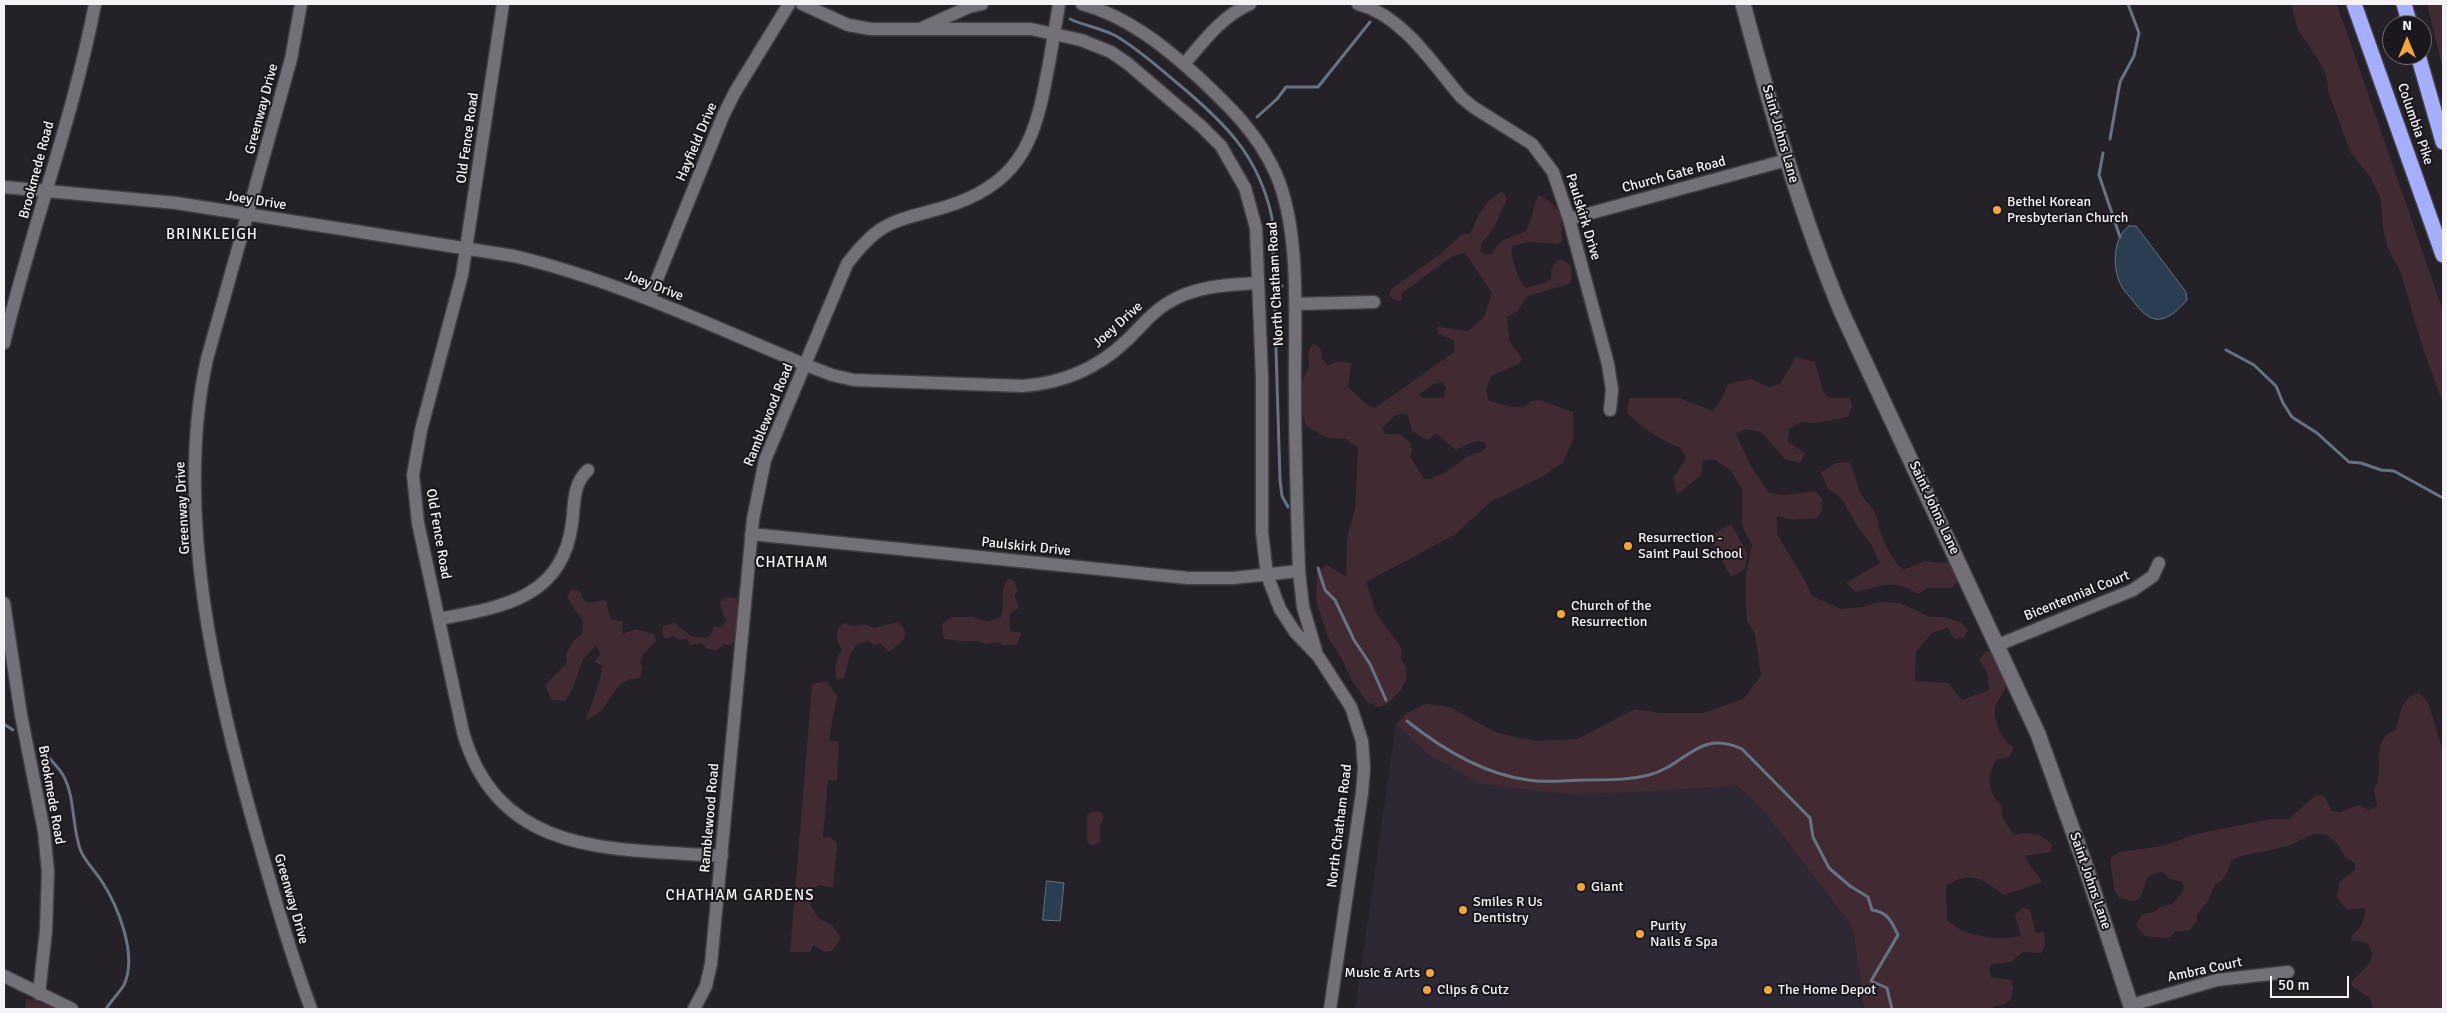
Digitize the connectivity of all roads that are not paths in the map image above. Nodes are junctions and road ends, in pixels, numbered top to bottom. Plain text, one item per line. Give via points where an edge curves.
1 (94, 4) edge
2 (301, 4) edge
3 (503, 4) edge
4 (789, 4) edge
5 (802, 4) edge
6 (982, 4) edge
7 (1059, 4) edge
8 (1082, 4) edge
9 (1250, 4) edge
10 (1358, 4) edge
11 (1743, 4) edge
12 (2354, 4) edge
13 (920, 29) junction
14 (1055, 33) junction
15 (1184, 64) junction
16 (2421, 65) edge
17 (2443, 142) edge
18 (1787, 160) junction
19 (4, 187) edge
20 (48, 191) junction
21 (248, 215) junction
22 (1569, 219) junction
23 (468, 248) junction
24 (2443, 255) edge
25 (1258, 283) junction
26 (648, 299) junction
27 (1374, 302) dead end
28 (1295, 304) junction
29 (4, 343) edge
30 (806, 365) junction
31 (1610, 410) dead end
32 (588, 470) dead end
33 (751, 534) junction
34 (2159, 563) dead end
35 (1299, 572) junction
36 (1266, 575) junction
37 (4, 604) edge
38 (439, 619) junction
39 (1998, 645) junction
40 (1318, 656) junction
41 (722, 856) junction
42 (2288, 972) dead end
43 (4, 976) edge
44 (39, 994) junction
45 (2132, 1007) edge
46 (72, 1009) edge
47 (311, 1009) edge
48 (694, 1009) edge
49 (1330, 1009) edge

1 - 20 street, Brookmede Road
2 - 21 street, Greenway Drive via 291,59
3 - 23 street, Old Fence Road
4 - 26 street, Hayfield Drive via 735,92
5 - 13 street, North Chatham Road via 848,25 888,31
6 - 13 street
7 - 14 street, Ramblewood Road
8 - 15 street, North Chatham Road via 1126,21
9 - 15 street via 1222,21
10 - 22 street, Paulskirk Drive via 1382,13 1398,25 1473,108 1532,144 1553,172
11 - 18 street, Saint Johns Lane
12 - 24 highway, Columbia Pike
13 - 14 street, North Chatham Road via 1006,28
14 - 25 street, North Chatham Road via 1111,52 1221,146 1245,188 1251,207 1258,252
14 - 30 street, Ramblewood Road via 1040,112 1022,155 1008,173 967,200 910,215 872,234 847,264
15 - 28 street, North Chatham Road via 1249,128 1276,175 1289,223
16 - 17 highway, Columbia Pike
18 - 22 street, Church Gate Road
18 - 39 street, Saint Johns Lane via 1810,232 1842,313
19 - 20 street, Joey Drive
20 - 21 street, Joey Drive via 150,200
20 - 29 street, Brookmede Road
21 - 23 street, Joey Drive
21 - 47 street, Greenway Drive via 202,384 195,473 196,520 207,618 232,746 289,946
22 - 31 street, Paulskirk Drive via 1608,364 1612,390
23 - 26 street, Joey Drive via 546,263
23 - 38 street, Old Fence Road via 421,430 413,475 419,527
25 - 30 street, Joey Drive via 1225,284 1182,296 1150,316 1110,355 1068,379 1044,384 854,380
25 - 36 street, North Chatham Road via 1262,532
26 - 30 street, Joey Drive
27 - 28 street
28 - 35 street, North Chatham Road
30 - 33 street, Ramblewood Road via 765,460
32 - 38 street via 577,483 571,530 559,563 535,591 510,604
33 - 36 street, Paulskirk Drive via 1188,578
33 - 41 street, Ramblewood Road
34 - 39 street, Bicentennial Court via 2153,576 2133,590
35 - 36 street, Paulskirk Drive
35 - 40 street, North Chatham Road via 1303,607
36 - 40 street, North Chatham Road via 1294,632
37 - 44 street, Brookmede Road via 21,715 44,831 48,872
38 - 41 street, Old Fence Road via 468,751 488,787 510,809 545,832 572,842
39 - 45 street, Saint Johns Lane via 2052,771
40 - 49 street, North Chatham Road via 1357,723 1364,768
41 - 48 street, Ramblewood Road via 711,964 706,986
42 - 45 street, Ambra Court via 2217,980
43 - 44 street
44 - 46 street

